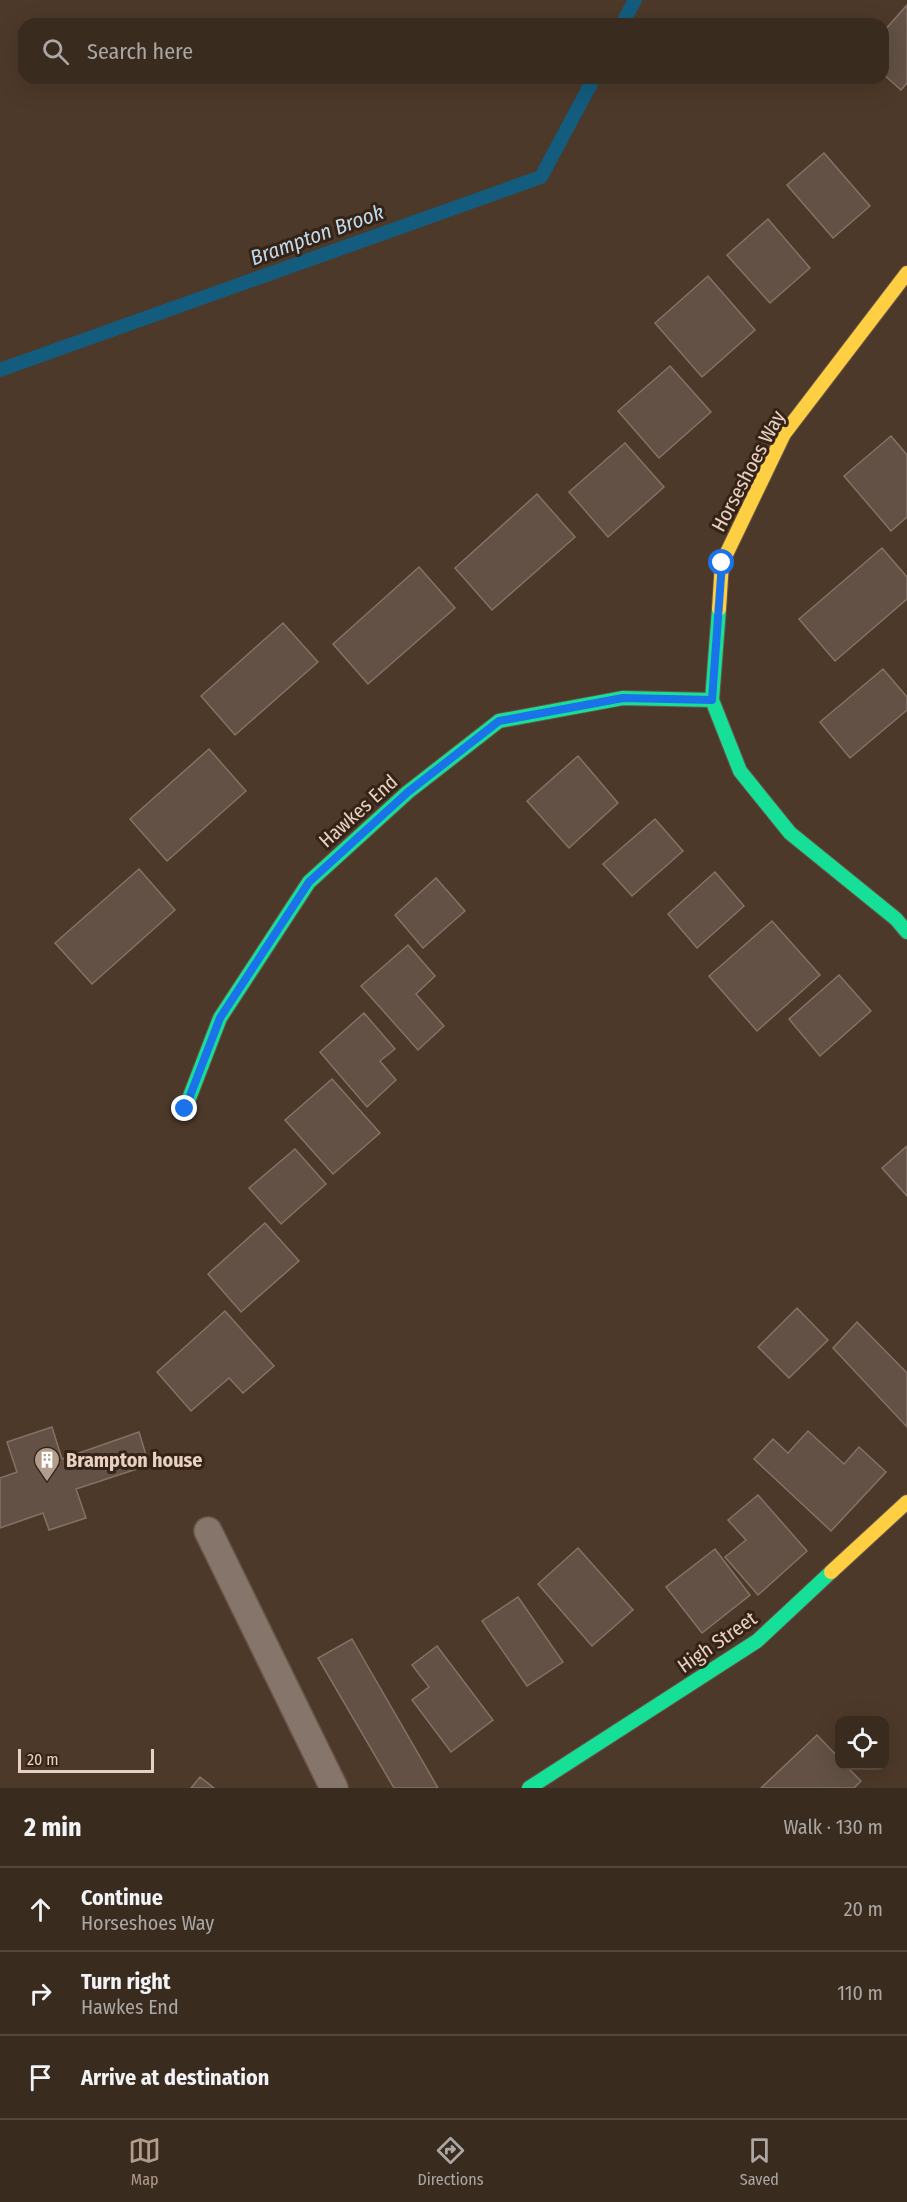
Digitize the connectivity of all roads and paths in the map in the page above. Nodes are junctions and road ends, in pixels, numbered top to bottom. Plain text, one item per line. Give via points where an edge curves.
1 (907, 273) edge
2 (712, 700) junction
3 (907, 932) edge
4 (185, 1109) dead end
5 (907, 1502) edge
6 (208, 1531) dead end
7 (334, 1788) edge
8 (529, 1788) edge

1 - 2 street, Horseshoes Way via 784,434 722,563
2 - 3 street, Horseshoes Way via 740,771 789,833
2 - 4 street, Hawkes End via 623,698 499,721 444,763 309,882 220,1018
5 - 8 street, High Street via 757,1641
6 - 7 lane

